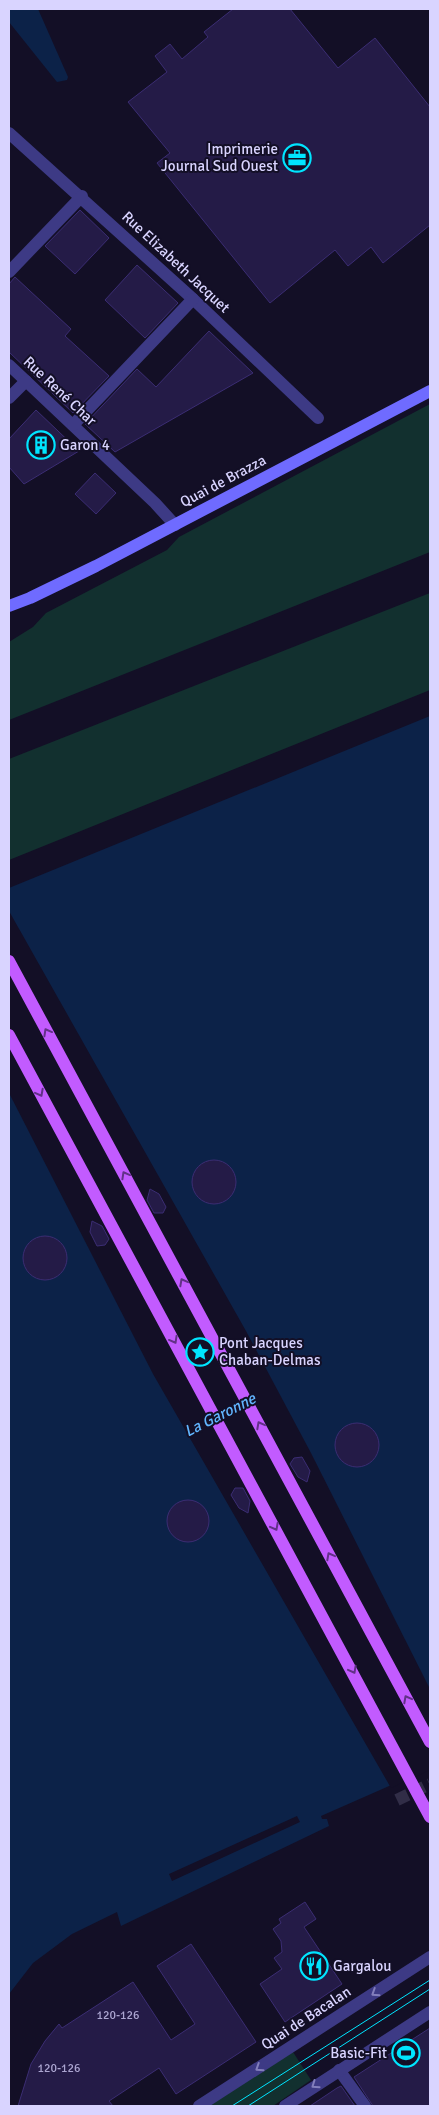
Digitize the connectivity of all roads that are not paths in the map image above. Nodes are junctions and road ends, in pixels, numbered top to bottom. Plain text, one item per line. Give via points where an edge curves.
1 (9, 133) edge
2 (82, 196) junction
3 (9, 272) edge
4 (193, 299) junction
5 (9, 365) edge
6 (26, 381) junction
7 (430, 392) edge
8 (9, 398) edge
9 (318, 418) dead end
10 (73, 425) junction
11 (174, 525) junction
12 (30, 598) junction
13 (9, 606) edge
14 (9, 613) edge
15 (9, 961) edge
16 (9, 1035) edge
17 (430, 1742) edge
18 (430, 1817) edge
19 (430, 1957) edge
20 (430, 2012) edge
21 (339, 2070) junction
22 (199, 2106) edge
23 (285, 2106) edge
24 (365, 2106) edge

1 - 2 street, Rue Elizabeth Jacquet
2 - 3 street
2 - 4 street, Rue Elizabeth Jacquet
4 - 9 street, Rue Elizabeth Jacquet
4 - 10 street
5 - 6 street, Rue René Char
6 - 8 street
6 - 10 street, Rue René Char
7 - 11 main road, Quai de Brazza
10 - 11 street, Rue René Char
11 - 12 main road, Quai de Brazza
12 - 13 main road, Quai de Brazza
12 - 14 main road, Quai de Brazza
17 -> 15 main road
16 -> 18 main road
19 -> 22 street, Quai de Bacalan
20 - 21 street
21 -> 23 street
21 - 24 street

